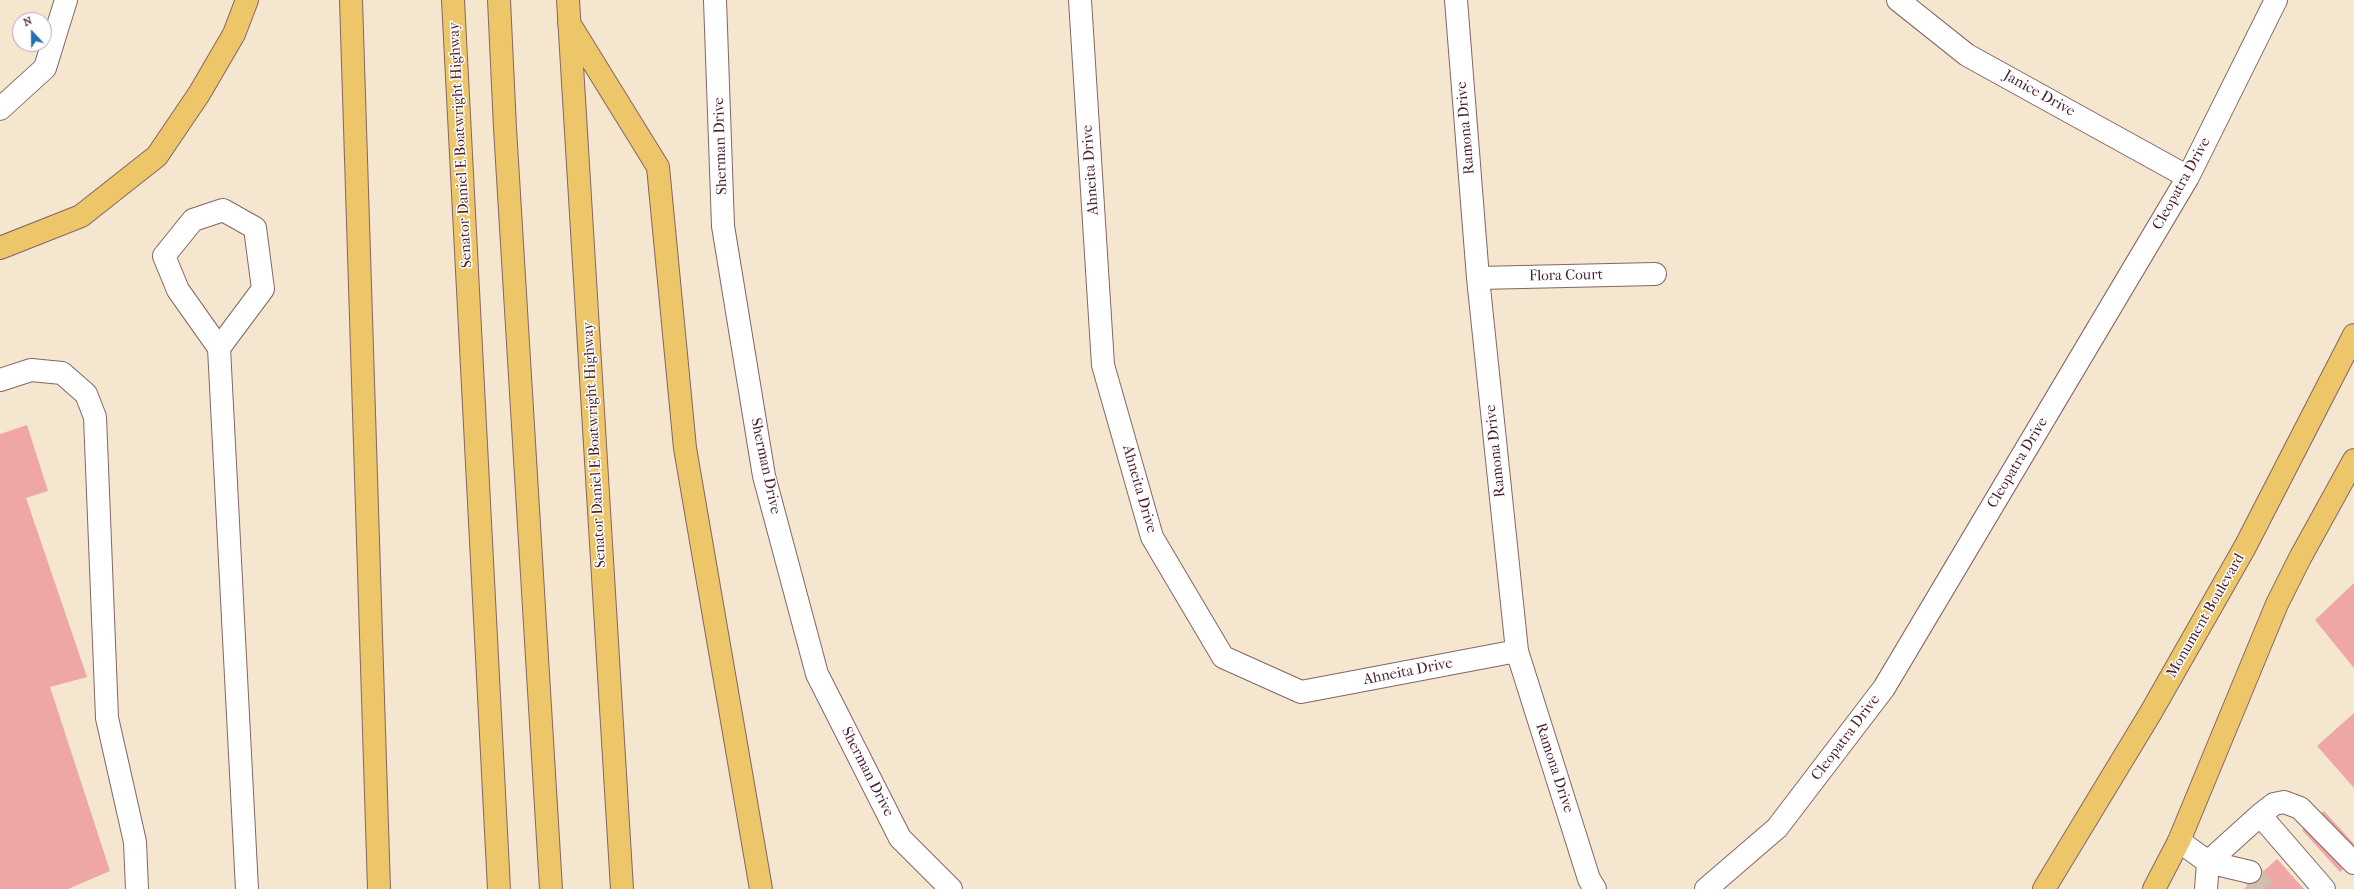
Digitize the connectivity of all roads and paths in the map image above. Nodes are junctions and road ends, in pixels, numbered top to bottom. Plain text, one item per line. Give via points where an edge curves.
1 (66, 0) edge
2 (247, 0) edge
3 (351, 0) edge
4 (453, 0) edge
5 (499, 0) edge
6 (568, 0) edge
7 (715, 0) edge
8 (1080, 0) edge
9 (1456, 0) edge
10 (1898, 0) edge
11 (2276, 0) edge
12 (569, 23) junction
13 (0, 109) edge
14 (2188, 176) junction
15 (0, 248) edge
16 (1655, 274) dead end
17 (1478, 278) junction
18 (2354, 335) edge
19 (219, 348) junction
20 (0, 380) edge
21 (2354, 460) edge
22 (1517, 651) junction
23 (2260, 815) junction
24 (2179, 841) junction
25 (2208, 862) junction
26 (2354, 864) edge
27 (2250, 872) tunnel mouth
28 (137, 889) edge
29 (247, 889) edge
30 (379, 889) edge
31 (499, 889) edge
32 (551, 889) edge
33 (622, 889) edge
34 (761, 889) edge
35 (951, 889) edge
36 (1595, 889) edge
37 (1706, 889) edge
38 (2044, 889) edge
39 (2154, 889) edge
40 (2206, 889) edge
41 (2324, 889) edge

1 - 13 street via 45,68
2 - 15 main road via 234,34 158,156 81,216
3 - 30 main road
4 - 31 main road, Senator Daniel E Boatwright Highway
5 - 32 main road
6 - 12 main road, Senator Daniel E Boatwright Highway
7 - 35 street, Sherman Drive via 724,226 764,476 774,514 817,674 900,838
8 - 22 street, Ahneita Drive via 1103,365 1152,537 1223,657 1301,692
9 - 17 street, Ramona Drive
10 - 14 street, Janice Drive via 1968,55
11 - 14 street, Cleopatra Drive
12 - 33 main road, Senator Daniel E Boatwright Highway
12 - 34 main road via 658,167 684,448
14 - 37 street, Cleopatra Drive via 1884,688 1777,828
16 - 17 street, Flora Court
17 - 22 street, Ramona Drive
18 - 38 main road, Monument Boulevard via 2245,547 2150,714
19 - 19 street via 263,289 255,228 223,210 193,220 164,256 178,290
19 - 29 street
20 - 28 street via 31,370 62,373 86,394 95,417 108,718 135,842
21 - 24 main road via 2277,604
22 - 36 street, Ramona Drive via 1589,879
23 - 25 street
23 - 26 street via 2274,804 2284,802 2300,808
23 - 41 street
24 - 25 street
24 - 39 main road
25 - 27 street
25 - 40 street

